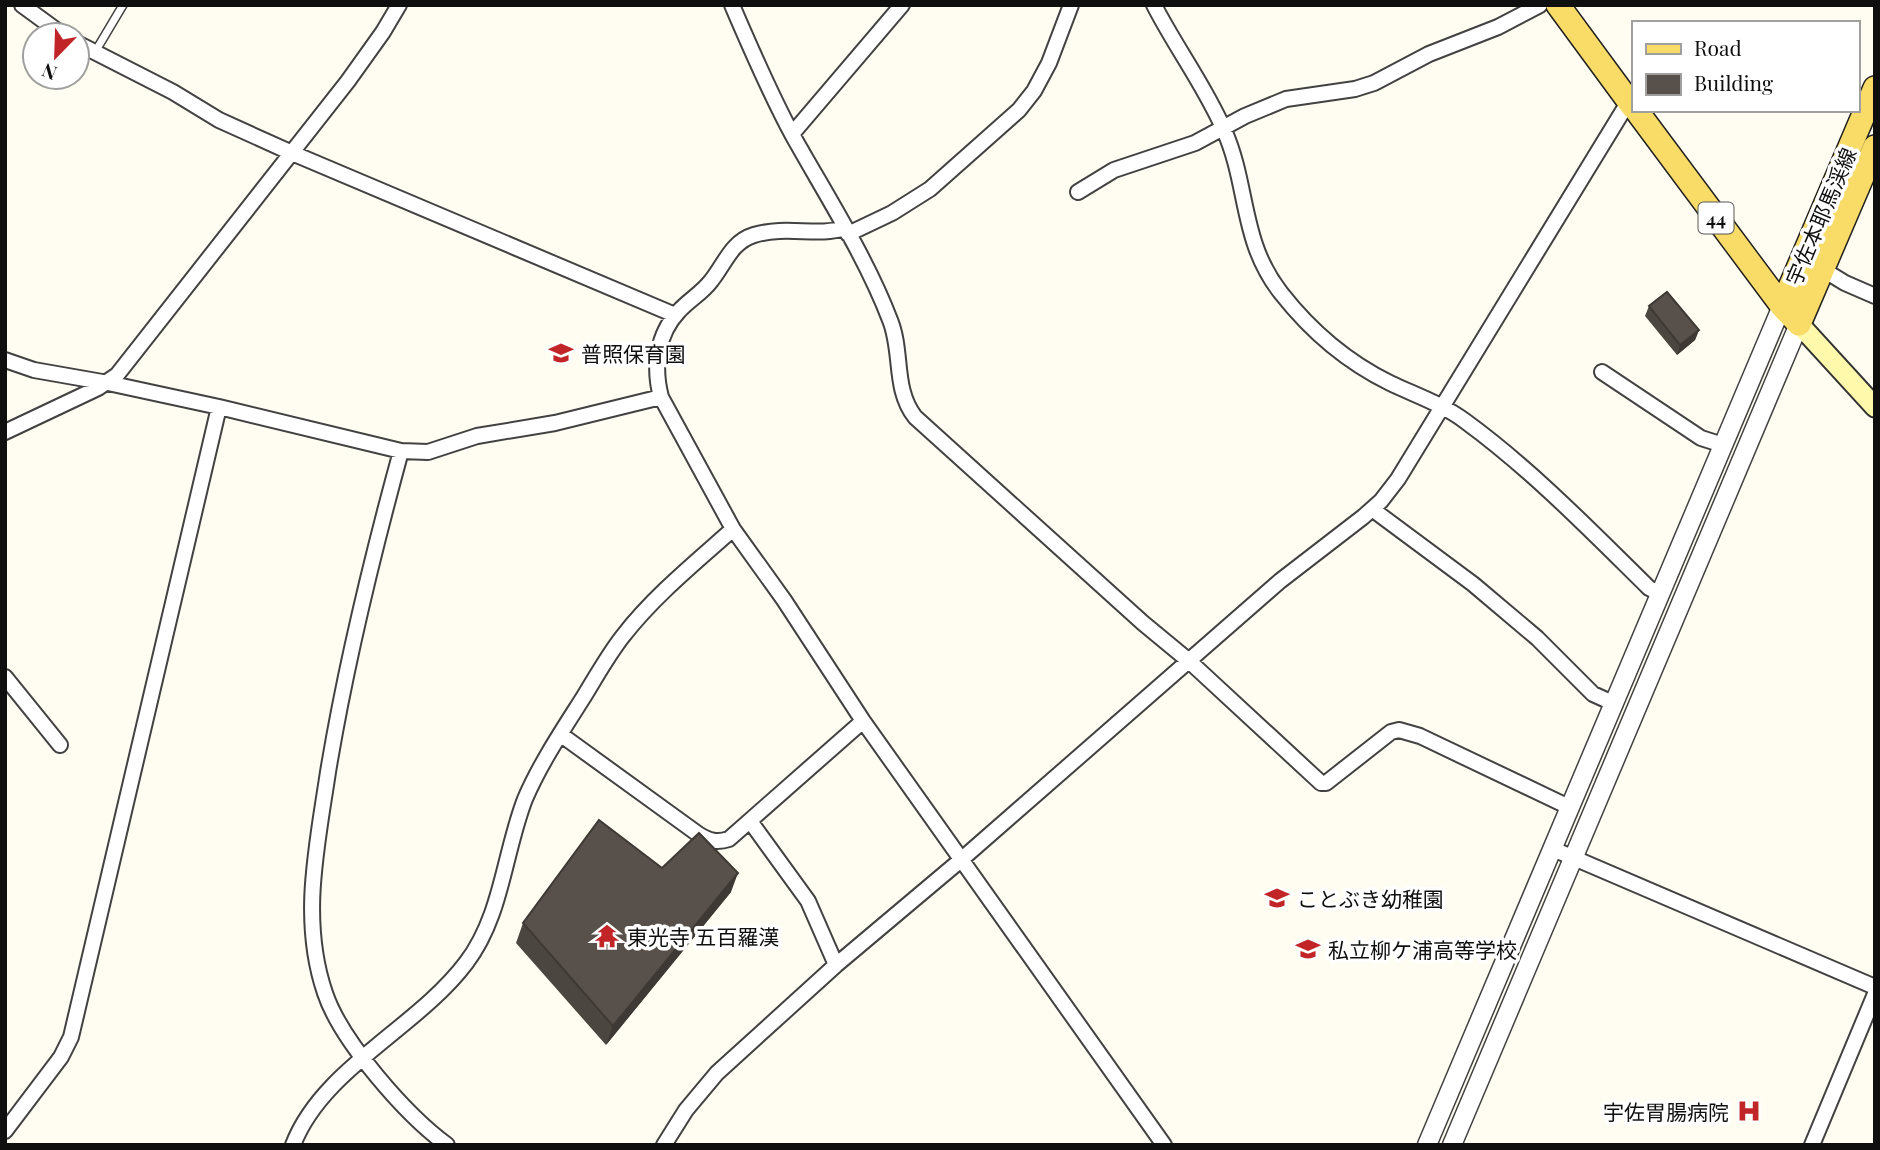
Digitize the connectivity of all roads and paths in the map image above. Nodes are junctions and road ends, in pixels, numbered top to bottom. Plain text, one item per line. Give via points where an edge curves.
1 (22, 5) edge
2 (123, 5) edge
3 (400, 5) edge
4 (732, 5) edge
5 (902, 5) edge
6 (1071, 5) edge
7 (1154, 5) edge
8 (1540, 5) edge
9 (1558, 5) edge
10 (44, 21) edge
11 (91, 50) edge
12 (95, 52) junction
13 (1875, 88) edge
14 (1632, 105) edge
15 (1632, 108) edge
16 (1637, 112) edge
17 (1224, 129) junction
18 (792, 134) junction
19 (1875, 147) edge
20 (292, 153) junction
21 (1078, 192) dead end
22 (847, 231) junction
23 (1822, 269) junction
24 (1875, 296) edge
25 (1782, 306) junction
26 (675, 315) junction
27 (1799, 324) junction
28 (5, 360) edge
29 (1602, 372) dead end
30 (108, 383) junction
31 (661, 397) junction
32 (219, 407) junction
33 (1443, 407) junction
34 (1875, 407) edge
35 (5, 432) edge
36 (1723, 445) junction
37 (401, 451) junction
38 (1372, 509) junction
39 (733, 529) junction
40 (1661, 594) junction
41 (1189, 661) junction
42 (6, 679) edge
43 (1615, 704) junction
44 (863, 722) junction
45 (560, 734) junction
46 (60, 745) dead end
47 (1571, 808) junction
48 (750, 821) junction
49 (1553, 849) junction
50 (1573, 858) junction
51 (962, 859) junction
52 (836, 965) junction
53 (1875, 987) edge
54 (1875, 994) edge
55 (364, 1059) junction
56 (5, 1131) edge
57 (1429, 1141) edge
58 (293, 1145) edge
59 (447, 1145) edge
60 (664, 1145) edge
61 (1164, 1145) edge
62 (1451, 1145) edge
63 (1812, 1145) edge

1 - 10 street
2 - 12 lane
3 - 20 street
4 - 18 street
5 - 18 street
6 - 22 street via 1044,72 1019,110 930,188 892,213
7 - 17 street
8 - 17 street via 1374,83 1286,99
9 - 14 main road, 宇佐本耶馬渓線 / 44
11 - 12 street
12 - 20 street via 219,120
13 - 25 main road, 宇佐本耶馬渓線
15 - 33 street
16 - 25 main road, 宇佐本耶馬渓線 / 44
17 - 21 street via 1186,147 1114,170
17 - 33 street via 1254,244 1278,290 1335,349 1368,371
18 - 22 street
19 - 23 main road, 宇佐本耶馬渓線
20 - 26 street
20 - 30 street
22 - 26 street via 782,229 743,240 711,282
22 - 41 street via 891,320 906,405
23 - 24 street
23 - 27 main road, 宇佐本耶馬渓線
25 - 27 main road, 宇佐本耶馬渓線 / 44
25 - 36 street
26 - 31 street via 659,348 656,378
27 - 34 main road
27 - 50 street
28 - 30 street
29 - 36 street via 1701,438
30 - 32 street
30 - 35 street
31 - 37 street via 477,436 428,452
31 - 39 street
32 - 37 street
32 - 56 street via 71,1037
33 - 38 street via 1398,479
33 - 40 street via 1532,475 1649,588
36 - 40 street
37 - 55 street via 340,698 311,898 311,935 325,995
38 - 41 street
38 - 43 street via 1537,638 1593,694
39 - 44 street
39 - 45 street via 624,635
40 - 43 street
41 - 47 street via 1321,783 1399,730
41 - 51 street
42 - 46 street
43 - 47 street
44 - 48 street
44 - 51 street
45 - 48 street via 708,840 729,839
45 - 55 street via 518,818 479,944 429,1003
47 - 49 street
48 - 52 street via 808,901
49 - 50 street
49 - 57 street
50 - 53 street
50 - 62 street
51 - 52 street
51 - 61 street
52 - 60 street via 717,1073
54 - 63 street
55 - 58 street via 313,1105
55 - 59 street via 399,1102
57 - 62 street

